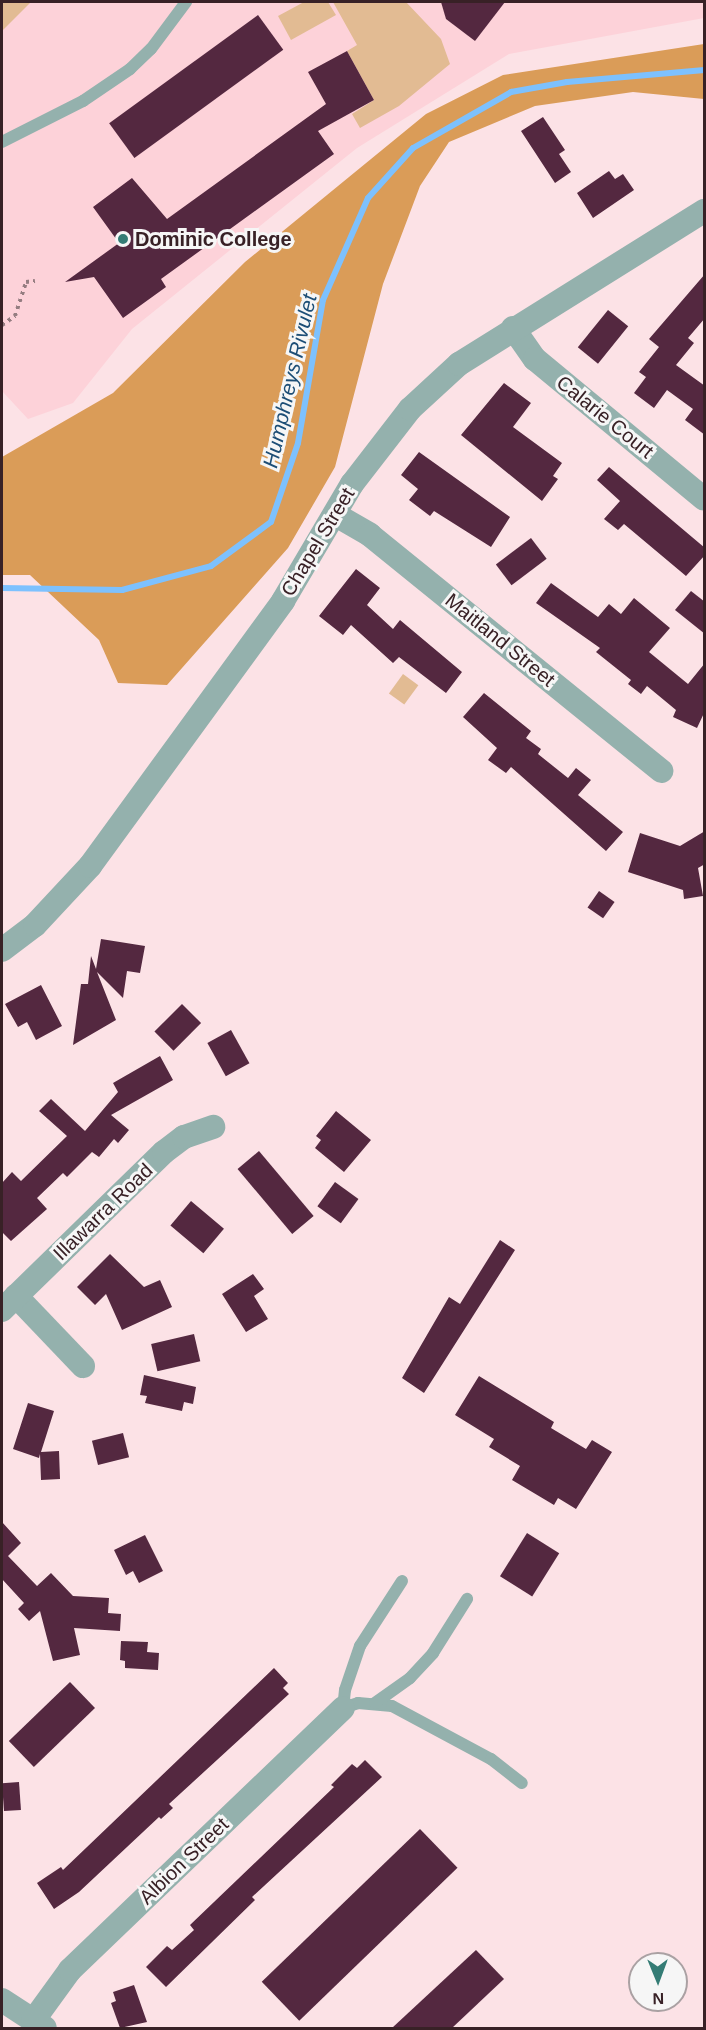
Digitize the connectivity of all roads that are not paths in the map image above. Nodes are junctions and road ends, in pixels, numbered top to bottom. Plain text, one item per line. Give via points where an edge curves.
1 (186, 2) edge
2 (2, 142) edge
3 (705, 211) edge
4 (513, 328) junction
5 (705, 499) edge
6 (336, 515) junction
7 (661, 771) dead end
8 (2, 950) edge
9 (213, 1127) dead end
10 (9, 1303) edge
11 (83, 1366) dead end
12 (402, 1581) dead end
13 (467, 1599) dead end
14 (375, 1703) junction
15 (344, 1708) junction
16 (522, 1783) dead end
17 (2, 2000) edge
18 (39, 2025) edge

1 - 2 lane via 152,49 130,69 83,100
3 - 4 street, Chapel Street
4 - 5 street, Calarie Court via 535,359
4 - 6 street, Chapel Street via 459,364 410,409 376,449
6 - 7 street, Maitland Street via 370,536
6 - 8 street, Chapel Street via 288,594 90,866 35,925
9 - 10 street, Illawarra Road via 184,1137 164,1152
10 - 11 street
12 - 15 lane via 360,1646 345,1690
13 - 14 lane via 433,1653 410,1678
14 - 15 lane
14 - 16 lane via 392,1706 438,1730 491,1759
15 - 18 street, Albion Street via 70,1970
17 - 18 street

